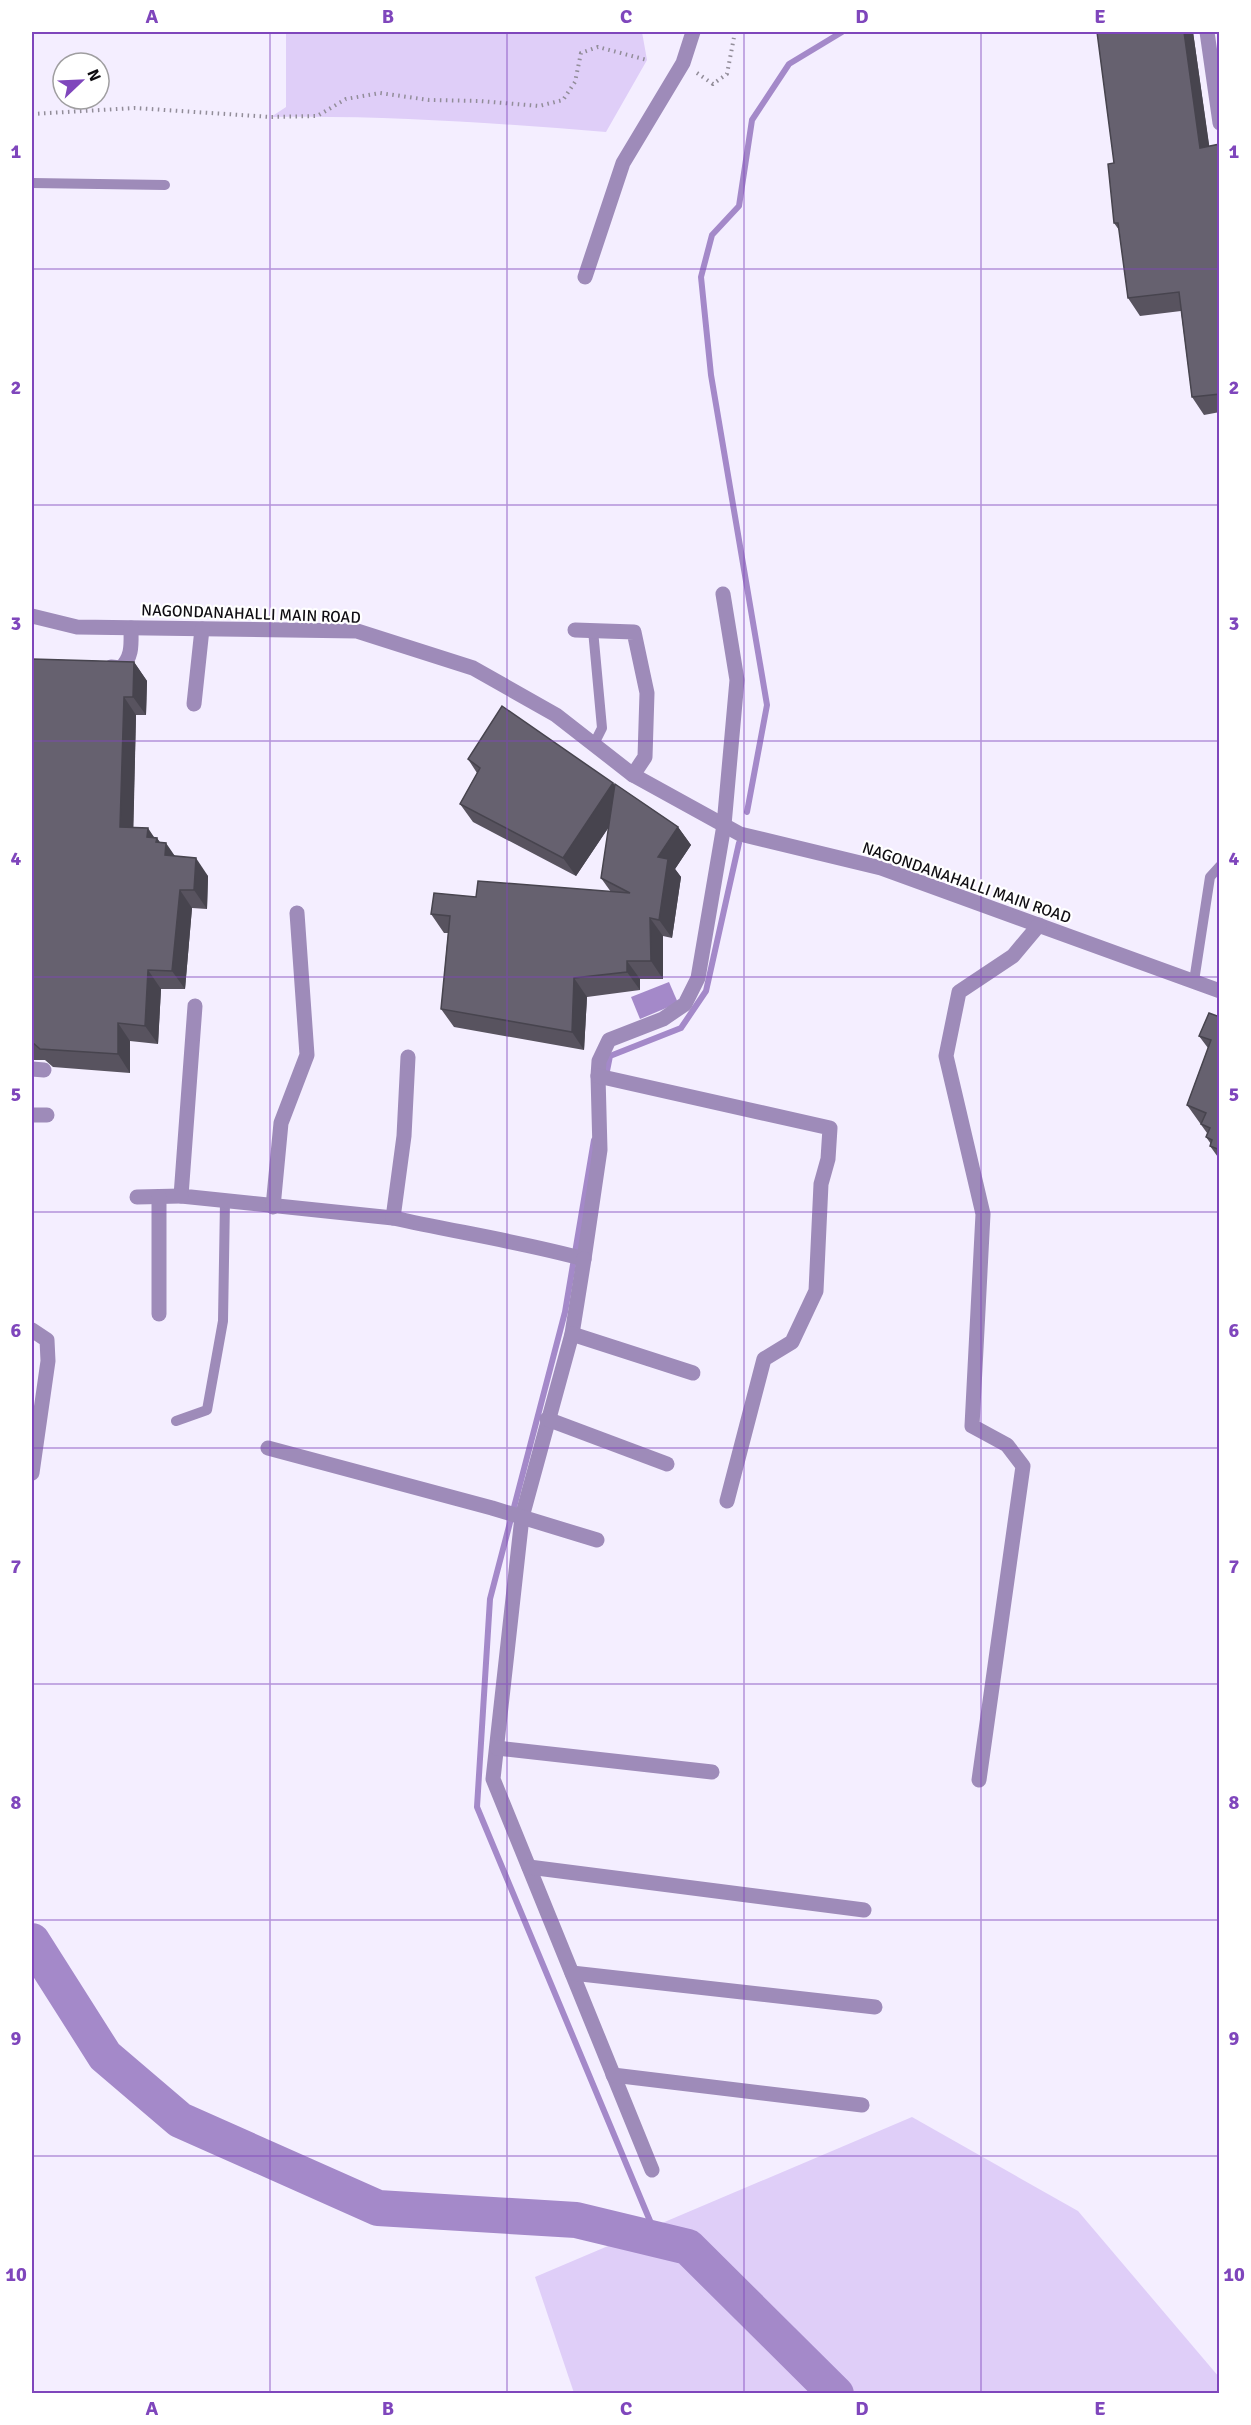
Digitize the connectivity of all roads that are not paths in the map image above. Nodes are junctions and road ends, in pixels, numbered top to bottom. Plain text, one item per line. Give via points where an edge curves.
1 (693, 32) edge
2 (1207, 32) edge
3 (1220, 123) edge
4 (32, 183) edge
5 (165, 185) dead end
6 (585, 277) dead end
7 (723, 594) dead end
8 (32, 616) edge
9 (131, 628) junction
10 (202, 629) junction
11 (575, 630) dead end
12 (593, 630) junction
13 (91, 666) edge
14 (194, 704) dead end
15 (594, 744) junction
16 (633, 775) junction
17 (724, 825) junction
18 (1220, 866) edge
19 (297, 913) dead end
20 (1039, 925) junction
21 (1194, 981) junction
22 (1220, 991) edge
23 (195, 1006) dead end
24 (408, 1057) dead end
25 (598, 1076) junction
26 (182, 1196) junction
27 (137, 1197) dead end
28 (159, 1197) junction
29 (225, 1201) junction
30 (273, 1207) junction
31 (393, 1218) junction
32 (584, 1259) junction
33 (159, 1314) dead end
34 (32, 1330) edge
35 (572, 1334) junction
36 (693, 1373) dead end
37 (547, 1419) junction
38 (176, 1421) dead end
39 (268, 1448) dead end
40 (667, 1464) dead end
41 (32, 1473) edge
42 (727, 1501) dead end
43 (522, 1517) junction
44 (597, 1540) dead end
45 (496, 1748) junction
46 (712, 1772) dead end
47 (979, 1780) dead end
48 (528, 1867) junction
49 (864, 1910) dead end
50 (572, 1973) junction
51 (875, 2007) dead end
52 (613, 2075) junction
53 (862, 2104) dead end
54 (652, 2170) dead end

1 - 6 street via 683,63 623,163
2 - 3 street
4 - 5 lane
7 - 17 street via 737,680
8 - 9 street, NAGONDANAHALLI MAIN ROAD via 77,627
9 - 10 street, NAGONDANAHALLI MAIN ROAD
9 - 13 street via 131,653 121,668
10 - 14 street
10 - 15 street, NAGONDANAHALLI MAIN ROAD via 357,631 473,668 556,715
11 - 12 street
12 - 15 lane via 602,728
12 - 16 street via 634,632 647,693 645,757
15 - 16 street, NAGONDANAHALLI MAIN ROAD
16 - 17 street, NAGONDANAHALLI MAIN ROAD
17 - 20 street, NAGONDANAHALLI MAIN ROAD via 740,834 881,868
17 - 25 street via 694,987 685,1004 663,1019 609,1040 599,1061
18 - 21 lane via 1210,877
19 - 30 street via 307,1055 281,1123
20 - 21 street, NAGONDANAHALLI MAIN ROAD
20 - 47 street via 1013,956 959,992 946,1056 983,1214 972,1426 1007,1445 1023,1466
21 - 22 street, NAGONDANAHALLI MAIN ROAD
23 - 26 street
24 - 31 street via 404,1136
25 - 32 street via 600,1150
25 - 42 street via 830,1128 821,1184 816,1291 792,1342 764,1359
26 - 28 street
26 - 29 street
27 - 28 street
28 - 33 street
29 - 30 street
29 - 38 lane via 223,1321 207,1410
30 - 31 street
31 - 32 street
32 - 35 street
34 - 41 street via 47,1340 48,1361
35 - 36 street
35 - 37 street
37 - 40 street
37 - 43 street
39 - 43 street
43 - 44 street
43 - 45 street
45 - 46 street
45 - 48 street via 493,1779
48 - 49 street
48 - 50 street
50 - 51 street
50 - 52 street
52 - 53 street
52 - 54 street

